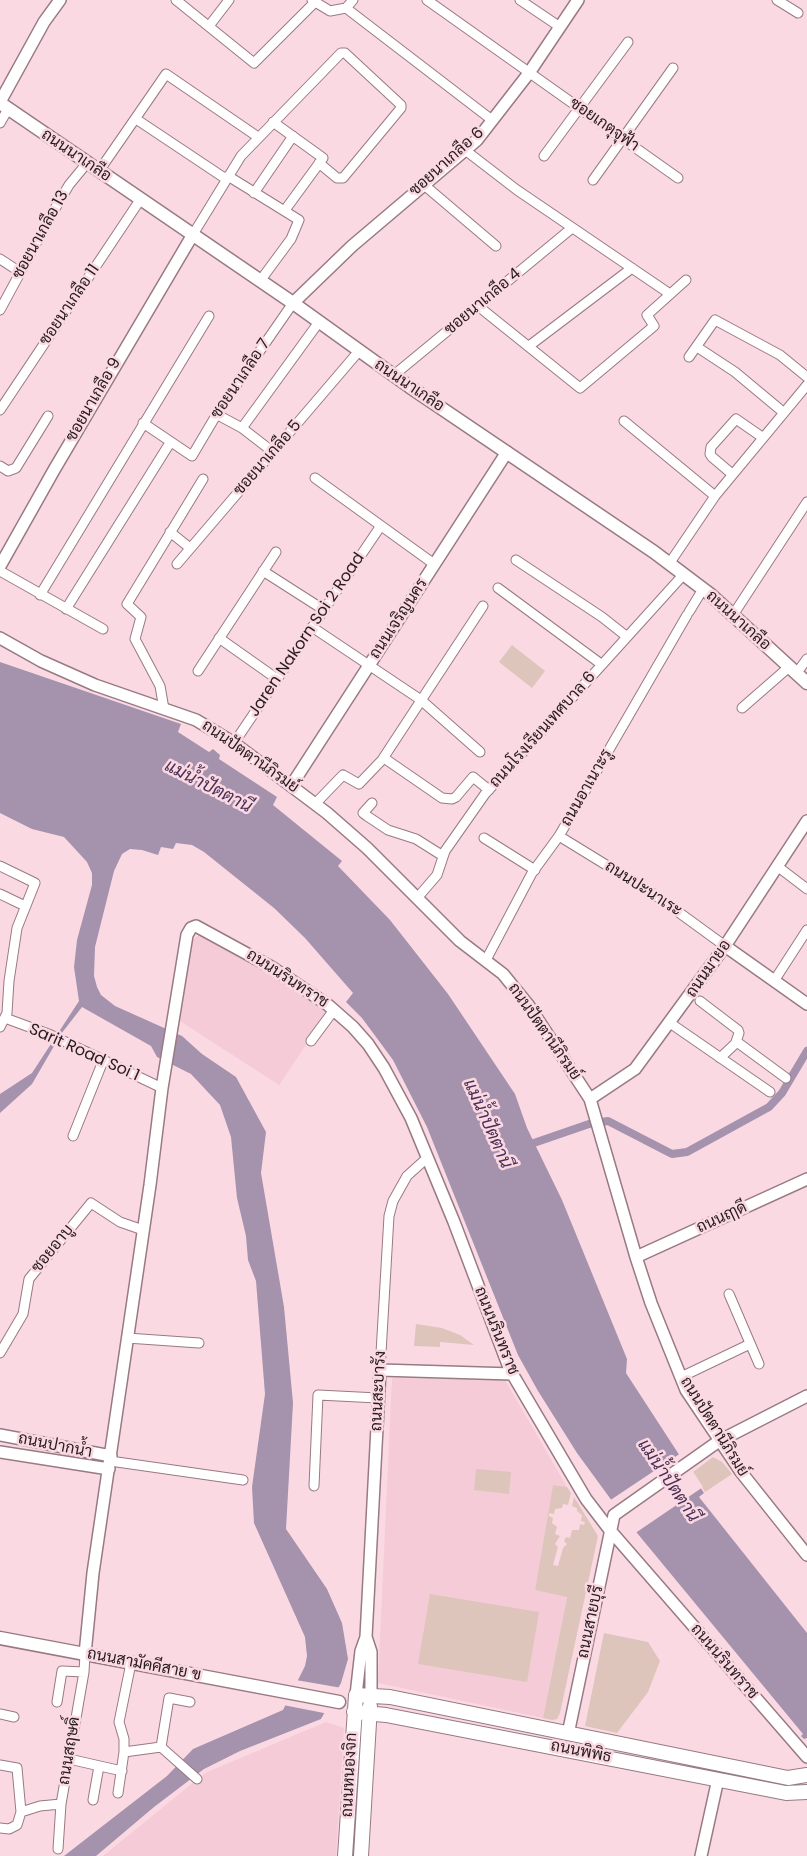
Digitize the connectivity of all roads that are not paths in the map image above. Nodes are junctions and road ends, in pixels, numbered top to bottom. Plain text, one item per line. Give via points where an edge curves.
1 (60, 0) edge
2 (176, 0) edge
3 (230, 0) edge
4 (353, 0) edge
5 (427, 0) edge
6 (520, 0) edge
7 (578, 0) edge
8 (777, 0) edge
9 (313, 1) edge
10 (346, 8) junction
11 (798, 13) dead end
12 (208, 26) junction
13 (560, 27) junction
14 (628, 42) dead end
15 (673, 68) dead end
16 (529, 73) junction
17 (3, 105) edge
18 (581, 108) junction
19 (136, 119) junction
20 (492, 120) junction
21 (273, 122) junction
22 (0, 123) edge
23 (293, 136) junction
24 (258, 137) junction
25 (623, 137) junction
26 (465, 150) junction
27 (544, 156) dead end
28 (87, 163) junction
29 (320, 163) junction
30 (99, 171) junction
31 (227, 178) junction
32 (678, 178) dead end
33 (593, 180) dead end
34 (423, 184) junction
35 (254, 193) junction
36 (140, 200) junction
37 (285, 210) junction
38 (572, 228) junction
39 (192, 236) junction
40 (496, 246) dead end
41 (0, 259) edge
42 (632, 268) junction
43 (20, 272) junction
44 (686, 280) dead end
45 (260, 281) junction
46 (670, 294) junction
47 (293, 303) junction
48 (478, 306) junction
49 (0, 310) edge
50 (209, 316) dead end
51 (319, 322) junction
52 (529, 346) junction
53 (697, 347) junction
54 (359, 351) junction
55 (689, 357) dead end
56 (394, 376) junction
57 (807, 377) edge
58 (807, 385) edge
59 (0, 410) edge
60 (783, 412) junction
61 (216, 414) junction
62 (48, 416) dead end
63 (624, 421) dead end
64 (143, 423) junction
65 (242, 428) junction
66 (762, 437) junction
67 (168, 446) dead end
68 (273, 452) junction
69 (506, 452) junction
70 (0, 466) edge
71 (732, 474) junction
72 (315, 478) dead end
73 (203, 479) dead end
74 (714, 496) junction
75 (807, 502) edge
76 (380, 527) junction
77 (170, 532) junction
78 (190, 548) junction
79 (276, 552) dead end
80 (516, 560) dead end
81 (177, 564) dead end
82 (434, 564) junction
83 (669, 564) junction
84 (0, 566) edge
85 (0, 571) edge
86 (263, 571) junction
87 (684, 574) junction
88 (498, 588) dead end
89 (703, 589) junction
90 (40, 595) junction
91 (483, 606) dead end
92 (66, 609) junction
93 (324, 610) junction
94 (733, 615) junction
95 (103, 628) dead end
96 (312, 628) junction
97 (626, 636) junction
98 (0, 638) edge
99 (219, 638) junction
100 (807, 659) edge
101 (601, 664) junction
102 (369, 666) junction
103 (793, 670) junction
104 (198, 671) dead end
105 (278, 679) junction
106 (807, 683) edge
107 (421, 700) junction
108 (742, 708) dead end
109 (164, 709) junction
110 (234, 743) junction
111 (480, 752) dead end
112 (384, 758) junction
113 (291, 786) junction
114 (489, 790) junction
115 (372, 803) dead end
116 (315, 804) junction
117 (807, 821) edge
118 (559, 836) junction
119 (484, 838) dead end
120 (443, 856) junction
121 (0, 866) edge
122 (777, 866) junction
123 (534, 870) junction
124 (807, 889) edge
125 (0, 894) edge
126 (418, 897) junction
127 (25, 906) junction
128 (807, 930) edge
129 (725, 946) junction
130 (486, 960) junction
131 (774, 981) junction
132 (700, 1001) dead end
133 (807, 1004) edge
134 (334, 1010) junction
135 (5, 1018) junction
136 (670, 1023) junction
137 (0, 1027) edge
138 (311, 1041) dead end
139 (736, 1042) junction
140 (720, 1058) junction
141 (102, 1060) junction
142 (786, 1078) dead end
143 (162, 1088) junction
144 (770, 1092) dead end
145 (590, 1099) junction
146 (73, 1136) dead end
147 (427, 1158) junction
148 (807, 1179) edge
149 (144, 1230) junction
150 (636, 1257) junction
151 (730, 1294) dead end
152 (127, 1338) junction
153 (199, 1343) dead end
154 (750, 1344) junction
155 (0, 1353) edge
156 (758, 1364) dead end
157 (380, 1370) junction
158 (512, 1374) junction
159 (681, 1376) junction
160 (807, 1396) edge
161 (378, 1398) junction
162 (0, 1435) edge
163 (719, 1441) junction
164 (0, 1452) edge
165 (110, 1462) junction
166 (243, 1480) dead end
167 (314, 1486) dead end
168 (610, 1529) junction
169 (807, 1555) edge
170 (366, 1637) junction
171 (0, 1638) edge
172 (84, 1654) junction
173 (131, 1663) junction
174 (84, 1672) junction
175 (356, 1695) junction
176 (370, 1695) junction
177 (57, 1702) dead end
178 (190, 1702) dead end
179 (340, 1702) junction
180 (354, 1712) junction
181 (369, 1713) junction
182 (0, 1714) edge
183 (14, 1717) dead end
184 (501, 1720) junction
185 (564, 1733) junction
186 (498, 1736) junction
187 (619, 1744) junction
188 (161, 1747) junction
189 (556, 1748) junction
190 (124, 1752) junction
191 (671, 1754) junction
192 (807, 1757) edge
193 (69, 1759) junction
194 (616, 1759) junction
195 (721, 1764) junction
196 (0, 1765) edge
197 (99, 1766) junction
198 (668, 1769) junction
199 (122, 1771) junction
200 (807, 1775) edge
201 (197, 1779) dead end
202 (718, 1779) junction
203 (807, 1792) edge
204 (118, 1793) dead end
205 (93, 1800) dead end
206 (61, 1804) junction
207 (21, 1812) junction
208 (0, 1828) edge
209 (58, 1849) dead end
210 (345, 1856) edge
211 (361, 1856) edge
212 (701, 1856) edge

1 - 17 street via 44,22
2 - 12 street
3 - 12 street
4 - 10 street
5 - 16 street, ซอยเกตุจุฟ้า
6 - 13 street
7 - 13 street, ซอยนาเกลือ 6
8 - 11 street
9 - 10 street via 330,10
9 - 12 street via 254,63
10 - 20 street
13 - 16 street, ซอยนาเกลือ 6
14 - 18 street
15 - 25 street
16 - 18 street, ซอยเกตุจุฟ้า
16 - 20 street, ซอยนาเกลือ 6
17 - 22 street
17 - 28 main road, ถนนนาเกลือ
18 - 25 street, ซอยเกตุจุฟ้า
18 - 27 street
19 - 24 street via 166,74
19 - 30 street
19 - 31 street
20 - 26 street, ซอยนาเกลือ 6
21 - 23 street
21 - 24 street
21 - 29 street via 341,53 350,57 401,105 343,178 337,178
23 - 29 street via 323,158
23 - 35 street
24 - 31 street
25 - 32 street, ซอยเกตุจุฟ้า
25 - 33 street
26 - 34 street, ซอยนาเกลือ 6
26 - 38 street
28 - 30 main road, ถนนนาเกลือ
28 - 43 street, ซอยนาเกลือ 13 via 65,192
29 - 37 street
30 - 36 main road, ถนนนาเกลือ
31 - 35 street
31 - 39 street
34 - 40 street
34 - 47 street, ซอยนาเกลือ 6
35 - 37 street
36 - 39 main road, ถนนนาเกลือ
36 - 59 street, ซอยนาเกลือ 11
37 - 45 street via 299,220 290,240
38 - 42 street
38 - 48 street, ซอยนาเกลือ 4
39 - 45 main road, ถนนนาเกลือ
39 - 84 street, ซอยนาเกลือ 9
41 - 43 street
42 - 46 street
42 - 52 street
43 - 49 street, ซอยนาเกลือ 13
44 - 46 street
45 - 47 main road, ถนนนาเกลือ
46 - 52 street via 647,315 654,326 580,388
47 - 51 main road, ถนนนาเกลือ
47 - 61 street, ซอยนาเกลือ 7
48 - 52 street
48 - 56 street, ซอยนาเกลือ 4
50 - 64 street
51 - 54 main road, ถนนนาเกลือ
51 - 65 street
53 - 55 street
53 - 57 street via 715,320 780,355
53 - 60 street via 736,372
54 - 56 main road, ถนนนาเกลือ
54 - 68 street, ซอยนาเกลือ 5
56 - 69 main road, ถนนนาเกลือ
58 - 60 street
60 - 66 street
61 - 64 street, ซอยนาเกลือ 7 via 192,456
61 - 65 street
62 - 70 street via 16,468 8,471
63 - 74 street
64 - 90 street
65 - 68 street
66 - 71 street
66 - 71 street via 736,420 711,447 712,457
67 - 92 street
68 - 78 street, ซอยนาเกลือ 5
69 - 82 street, ถนนเจริญนคร
69 - 83 main road, ถนนนาเกลือ
71 - 74 street
72 - 76 street
73 - 77 street
74 - 83 street
75 - 94 street
76 - 82 street
76 - 93 street, Jaren Nakorn Soi 2 Road
77 - 78 street
77 - 109 street via 127,604 141,617 135,639 137,647 160,686
78 - 81 street, ซอยนาเกลือ 5
79 - 86 street
80 - 97 street
82 - 102 street, ถนนเจริญนคร
83 - 87 main road, ถนนนาเกลือ
85 - 90 street
86 - 93 street
86 - 99 street
87 - 89 main road, ถนนนาเกลือ
87 - 97 street, ถนนโรงเรียนเทศบาล 6
88 - 101 street
89 - 94 main road, ถนนนาเกลือ
89 - 118 street, ถนนอาเนาะรู
90 - 92 street
91 - 107 street
92 - 95 street
93 - 96 street, Jaren Nakorn Soi 2 Road
94 - 103 main road, ถนนนาเกลือ
96 - 102 street
96 - 105 street, Jaren Nakorn Soi 2 Road
97 - 101 street, ถนนโรงเรียนเทศบาล 6
98 - 109 street, ถนนปัตตานีภิรมย์ via 95,685
99 - 104 street
99 - 105 street
100 - 103 street
101 - 114 street, ถนนโรงเรียนเทศบาล 6
102 - 107 street
102 - 113 street, ถนนเจริญนคร
103 - 106 main road, ถนนนาเกลือ
103 - 108 street
105 - 110 street, Jaren Nakorn Soi 2 Road
107 - 111 street
107 - 112 street
109 - 110 street, ถนนปัตตานีภิรมย์ via 196,720
110 - 113 street, ถนนปัตตานีภิรมย์
112 - 114 street via 442,798 452,799 473,777
112 - 116 street via 359,784 342,775
113 - 116 street, ถนนปัตตานีภิรมย์
114 - 120 street, ถนนโรงเรียนเทศบาล 6
115 - 120 street via 363,812 367,816 388,830 416,840
116 - 126 street, ถนนปัตตานีภิรมย์ via 368,848
117 - 122 street, ถนนมายอ
118 - 123 street, ถนนอาเนาะรู
118 - 129 street, ถนนปะนาเระ via 655,895
119 - 123 street
120 - 126 street, ถนนโรงเรียนเทศบาล 6 via 437,875
121 - 127 street via 35,882
122 - 124 street
122 - 129 street, ถนนมายอ
123 - 130 street, ถนนอาเนาะรู
125 - 127 street
126 - 130 street, ถนนปัตตานีภิรมย์ via 460,941
127 - 135 street via 17,928
128 - 131 street
129 - 131 street
129 - 136 street, ถนนมายอ
130 - 145 street, ถนนปัตตานีภิรมย์ via 503,974 529,1006
131 - 133 street
132 - 139 street via 738,1030
134 - 138 street
134 - 143 street, ถนนนรินทราช via 273,968 209,932 196,926 191,928 187,935
134 - 147 street, ถนนนรินทราช via 353,1027 384,1068 411,1118
135 - 137 street
135 - 141 street, Sarit Road Soi 1
136 - 140 street
136 - 145 street, ถนนมายอ via 635,1069
139 - 140 street
139 - 142 street
140 - 144 street
141 - 143 street, Sarit Road Soi 1
141 - 146 street
143 - 149 street
145 - 150 street, ถนนปัตตานีภิรมย์
147 - 157 street, ถนนสะบารัง via 407,1176 393,1201 389,1216
147 - 158 street, ถนนนรินทราช
148 - 150 street, ถนนฤๅดี
149 - 152 street
149 - 155 street, ซอยอาบู via 120,1222 91,1203 29,1279 23,1314
150 - 159 street, ถนนปัตตานีภิรมย์
151 - 154 street
152 - 153 street
152 - 165 street
154 - 156 street
154 - 159 street
157 - 158 street
157 - 161 street, ถนนสะบารัง
158 - 168 street, ถนนนรินทราช via 586,1499
159 - 163 street, ถนนปัตตานีภิรมย์ via 686,1390
160 - 163 street
161 - 167 street via 318,1395
161 - 170 street, ถนนสะบารัง
162 - 165 street, ถนนปากน้ำ
163 - 168 street, ถนนสายบุรี via 618,1511
163 - 169 street, ถนนปัตตานีภิรมย์
164 - 165 street, ถนนปากน้ำ
165 - 166 street
165 - 172 street
168 - 185 street, ถนนสายบุรี
168 - 192 street, ถนนนรินทราช
170 - 175 street
170 - 176 street via 371,1652
171 - 172 main road, ถนนสามัคคีสาย ข
172 - 173 main road, ถนนสามัคคีสาย ข
172 - 174 street, ถนนสฤษดิ์
173 - 179 main road, ถนนสามัคคีสาย ข
173 - 190 street via 119,1722
174 - 177 street via 62,1670
174 - 193 street, ถนนสฤษดิ์
175 - 176 main road, ถนนพิพิธ
175 - 179 main road
175 - 180 main road, ถนนหนองจิก
176 - 181 main road, ถนนหนองจิก
176 - 184 main road, ถนนพิพิธ
178 - 188 street via 169,1698
179 - 180 main road
180 - 181 main road, ถนนพิพิธ
180 - 210 main road, ถนนหนองจิก
181 - 186 main road, ถนนพิพิธ
181 - 211 main road, ถนนหนองจิก
182 - 183 street
184 - 185 main road, ถนนพิพิธ
184 - 186 main road
185 - 187 main road, ถนนพิพิธ
185 - 189 main road
186 - 189 main road, ถนนพิพิธ
187 - 191 main road, ถนนพิพิธ
187 - 194 main road
188 - 190 street
188 - 201 street
189 - 194 main road, ถนนพิพิธ
190 - 199 street
191 - 195 main road, ถนนพิพิธ
191 - 198 main road
193 - 197 street
193 - 206 street, ถนนสฤษดิ์
194 - 198 main road, ถนนพิพิธ
195 - 200 main road, ถนนพิพิธ via 788,1778
195 - 202 main road
196 - 207 street via 17,1768
197 - 199 street
197 - 205 street
198 - 202 main road, ถนนพิพิธ
199 - 204 street
202 - 203 main road, ถนนพิพิธ via 786,1793
202 - 212 street
206 - 207 street
206 - 209 street, ถนนสฤษดิ์
207 - 208 street via 17,1825 9,1829

